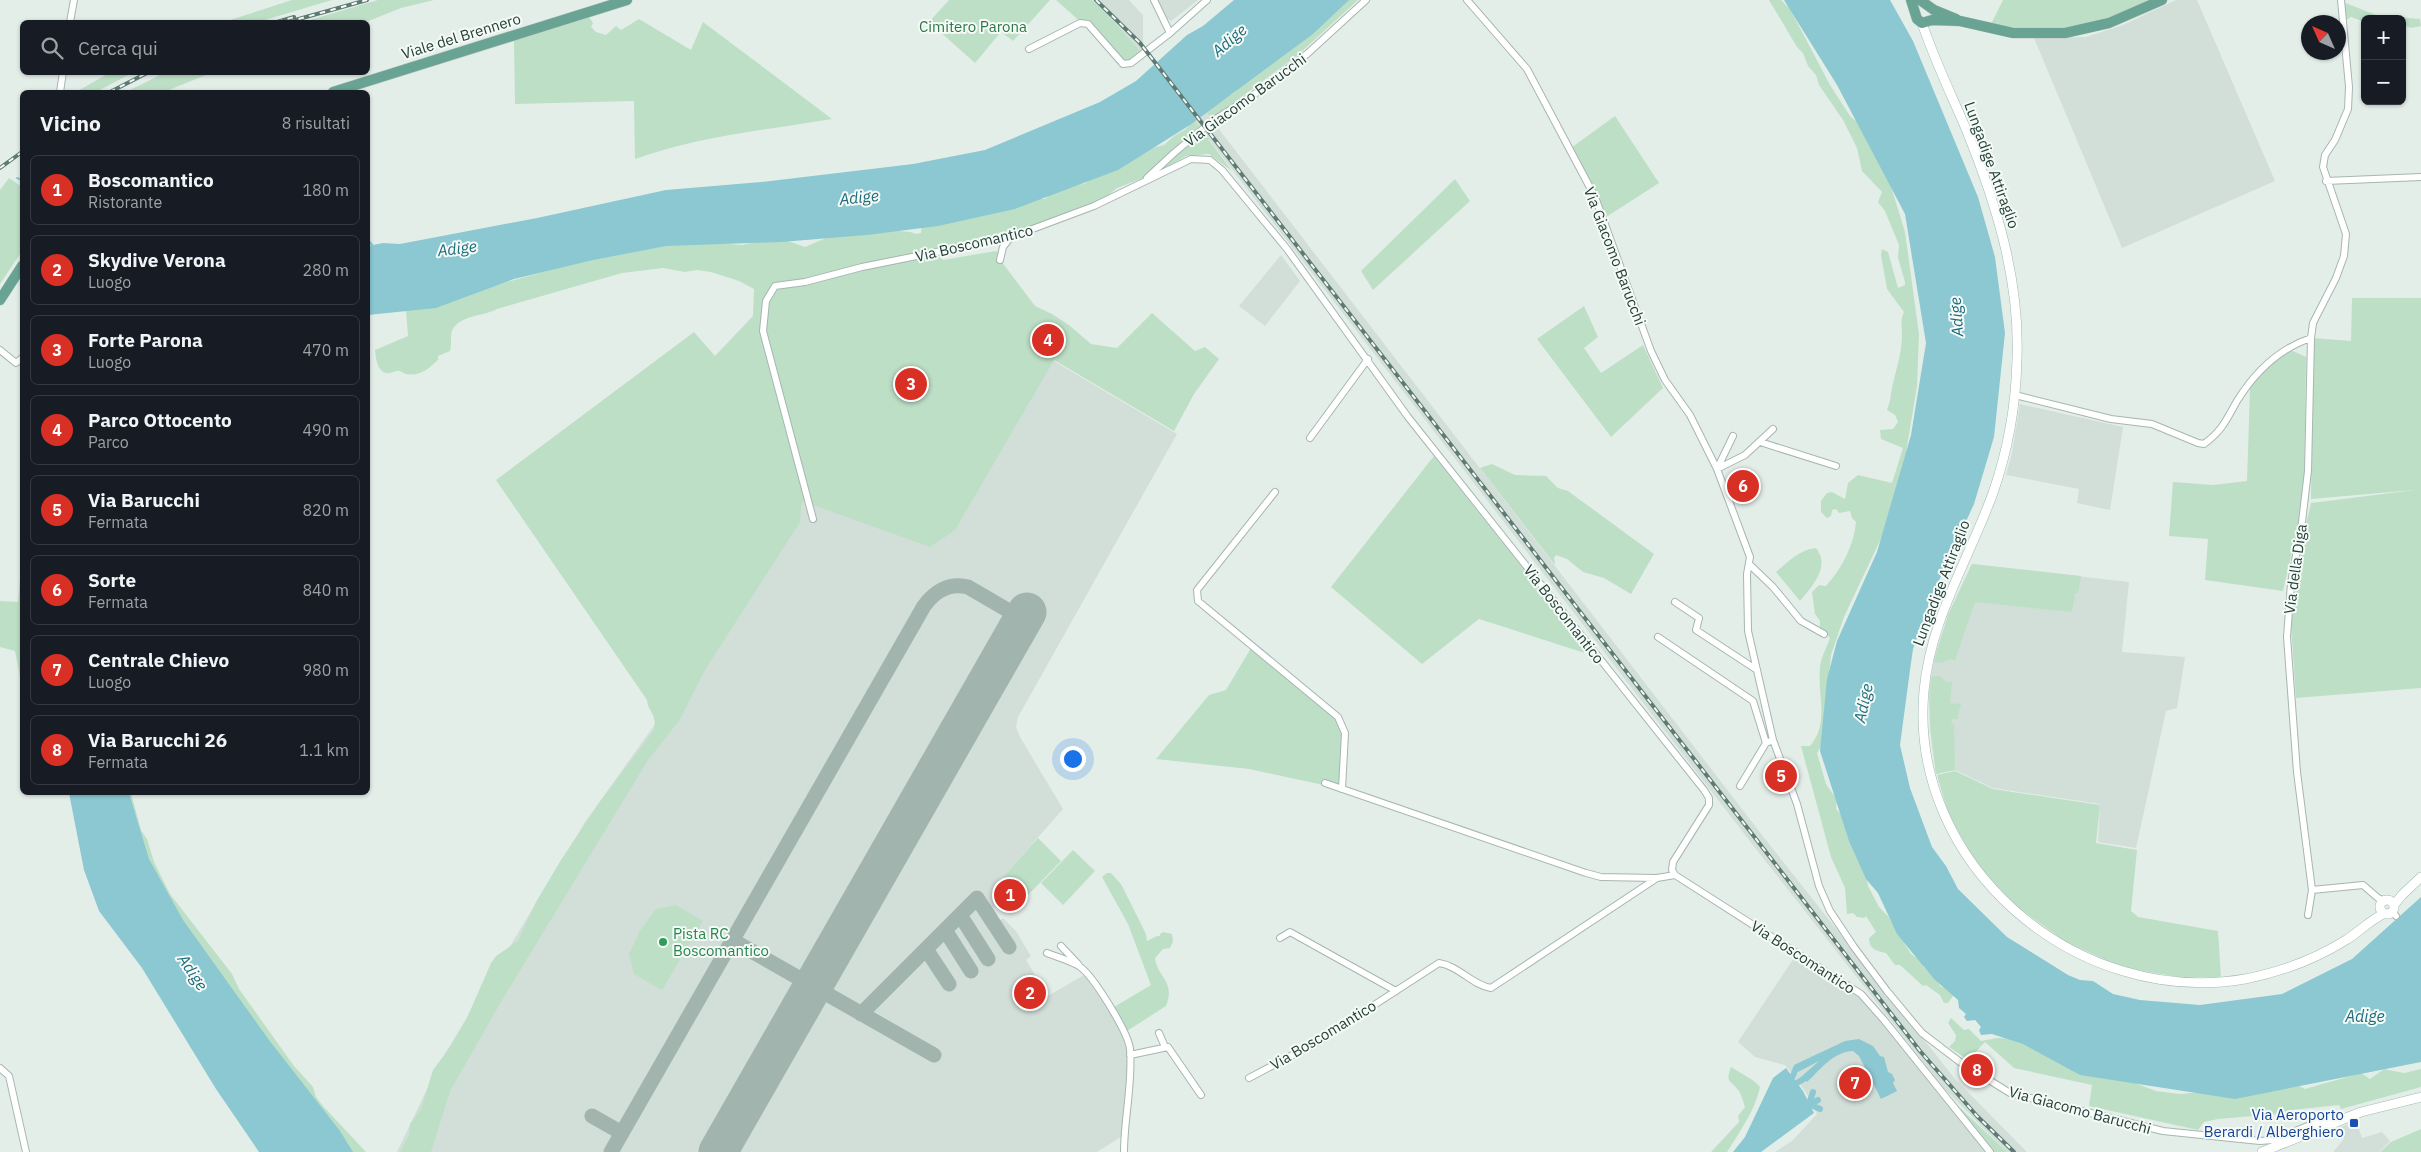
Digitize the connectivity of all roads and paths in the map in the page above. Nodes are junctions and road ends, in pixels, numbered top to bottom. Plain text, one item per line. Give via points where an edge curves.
1 (74, 0) edge
2 (627, 0) edge
3 (1154, 0) edge
4 (1207, 0) edge
5 (1366, 0) edge
6 (1467, 0) edge
7 (1911, 0) edge
8 (2162, 0) edge
9 (2341, 0) edge
10 (1926, 13) edge
11 (70, 20) edge
12 (1170, 33) junction
13 (1029, 49) dead end
14 (63, 75) edge
15 (60, 90) edge
16 (339, 90) edge
17 (2421, 177) edge
18 (1146, 180) junction
19 (2326, 180) junction
20 (1011, 237) junction
21 (1000, 260) dead end
22 (20, 269) edge
23 (0, 300) edge
24 (2311, 338) junction
25 (0, 350) edge
26 (1368, 359) junction
27 (20, 360) edge
28 (2015, 395) junction
29 (1773, 429) dead end
30 (1733, 436) dead end
31 (1310, 438) dead end
32 (1760, 442) junction
33 (1836, 466) dead end
34 (1717, 469) junction
35 (1276, 492) dead end
36 (813, 519) dead end
37 (1748, 564) junction
38 (1674, 602) dead end
39 (1824, 634) dead end
40 (1658, 637) dead end
41 (1757, 670) junction
42 (1774, 740) junction
43 (1766, 743) junction
44 (1325, 783) dead end
45 (1740, 786) dead end
46 (1342, 788) junction
47 (1675, 875) junction
48 (2421, 877) edge
49 (1657, 878) junction
50 (2312, 890) junction
51 (2385, 908) junction
52 (2308, 915) dead end
53 (1280, 938) dead end
54 (1061, 946) dead end
55 (1047, 953) dead end
56 (1080, 967) junction
57 (1396, 991) junction
58 (1159, 1033) dead end
59 (1164, 1047) junction
60 (1130, 1055) junction
61 (0, 1068) edge
62 (1249, 1078) dead end
63 (1201, 1095) dead end
64 (2421, 1097) edge
65 (2342, 1120) junction
66 (26, 1152) edge
67 (1124, 1152) edge
68 (1990, 1152) edge
69 (2262, 1152) edge

1 - 11 street
2 - 16 main road, Viale del Brennero
3 - 12 street
4 - 12 street
5 - 18 street, Via Giacomo Barucchi via 1307,54 1202,129
6 - 34 street, Via Giacomo Barucchi via 1528,68 1594,197 1651,351 1665,380 1690,415
7 - 10 main road, Lungadige Attiraglio
8 - 10 main road via 2109,24 2065,33 2013,33
9 - 19 street, Via della Diga via 2348,109 2325,155 2323,168
10 - 28 street, Lungadige Attiraglio via 1929,44 1967,133 2000,224 2016,297 2018,358
12 - 13 street via 1140,57 1123,64 1088,24 1080,23
14 - 15 street
17 - 19 street
18 - 20 street, Via Boscomantico via 1094,206
18 - 26 street, Via Boscomantico via 1191,158 1210,160 1222,170 1287,249
19 - 24 street, Via della Diga via 2346,234 2344,256 2316,316
20 - 21 street via 1003,247
20 - 36 street, Via Boscomantico via 775,286 769,292 763,330
22 - 23 main road
24 - 28 street via 2277,355 2264,366 2237,401 2223,427 2204,444 2152,424 2110,419
24 - 50 street, Via della Diga via 2308,471 2290,583 2288,637 2297,772
25 - 27 street via 16,363
26 - 31 street
26 - 47 street, Via Boscomantico via 1441,460 1709,798 1709,805 1673,862
28 - 51 street, Lungadige Attiraglio via 2001,467 1929,653 1924,690 1922,728 1933,790 1943,816 1966,857 1986,882 2043,933 2116,971 2158,980 2184,983 2244,979 2297,966 2350,938
29 - 32 street
30 - 34 street
32 - 33 street
32 - 34 street via 1745,455
34 - 37 street, Via Giacomo Barucchi via 1750,557
35 - 46 street via 1197,590 1196,596 1198,601 1338,717 1345,733
37 - 39 street via 1762,575 1801,621
37 - 41 street, Via Giacomo Barucchi via 1748,631
38 - 41 street via 1699,618 1696,630
40 - 43 street via 1753,701
41 - 42 street, Via Giacomo Barucchi
42 - 43 street
42 - 65 street, Via Giacomo Barucchi via 1797,804 1819,886 1830,911 1854,947 1922,1033 1984,1078 2010,1093 2186,1135 2268,1142 2330,1116
43 - 45 street
44 - 46 street, Via Boscomantico
46 - 49 street, Via Boscomantico via 1586,873 1601,877
47 - 49 street, Via Boscomantico
47 - 68 street, Via Boscomantico via 1861,994
48 - 51 street, Lungadige Attiraglio
49 - 57 street, Via Boscomantico via 1491,988 1439,963
50 - 51 street via 2363,885
50 - 52 street, Via della Diga
53 - 57 street, Via Boscomantico via 1290,932
54 - 56 street
55 - 56 street
56 - 60 street via 1125,1031
57 - 62 street, Via Boscomantico via 1317,1042
58 - 59 street
59 - 60 street
59 - 63 street via 1168,1047
60 - 67 street
61 - 66 street via 9,1076
64 - 65 street
65 - 69 street

